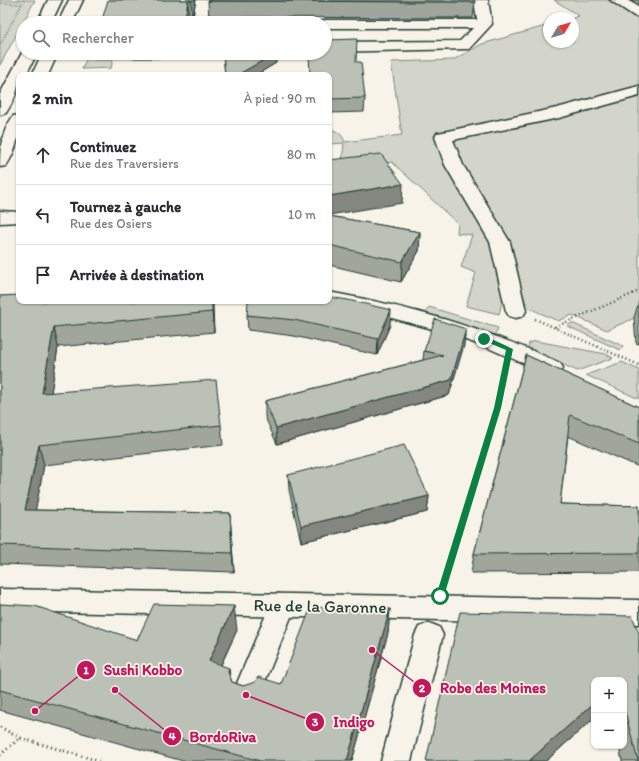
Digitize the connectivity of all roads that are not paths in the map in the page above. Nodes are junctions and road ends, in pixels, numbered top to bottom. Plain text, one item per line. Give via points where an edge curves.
1 (55, 0) edge
2 (76, 0) edge
3 (203, 0) edge
4 (481, 0) edge
5 (617, 0) edge
6 (639, 13) edge
7 (47, 16) edge
8 (68, 16) edge
9 (201, 16) edge
10 (332, 24) edge
11 (485, 24) junction
12 (332, 47) edge
13 (25, 60) edge
14 (47, 60) edge
15 (19, 72) edge
16 (41, 72) edge
17 (16, 77) edge
18 (639, 91) edge
19 (0, 110) edge
20 (16, 127) edge
21 (0, 162) edge
22 (332, 300) edge
23 (516, 311) road end
24 (567, 375) edge
25 (0, 600) edge
26 (279, 605) junction
27 (639, 612) edge
28 (429, 635) dead end
29 (246, 695) edge
30 (396, 761) edge

1 - 7 street
2 - 8 street
3 - 9 street
4 - 11 street
5 - 6 street
10 - 11 street
11 - 12 street via 464,46
13 - 15 street
14 - 16 street
17 - 19 street
18 - 23 street via 559,113 443,137 454,165 500,242
20 - 21 street
22 - 24 street via 440,324 510,349
25 - 26 street, Rue de la Garonne
26 - 27 street, Rue de la Garonne
26 - 29 street via 278,617
28 - 30 street

